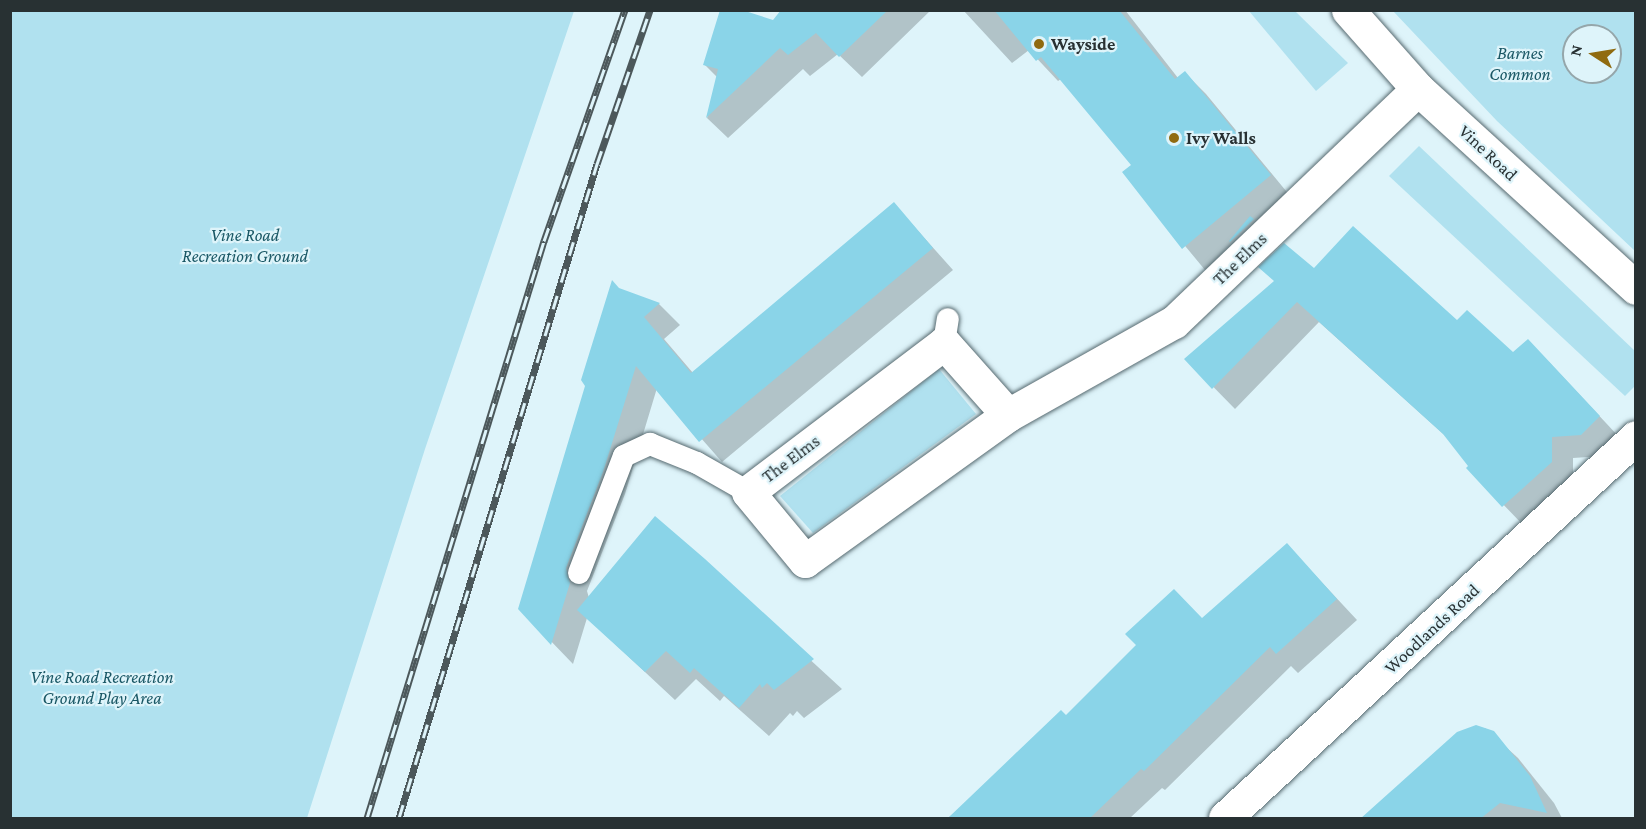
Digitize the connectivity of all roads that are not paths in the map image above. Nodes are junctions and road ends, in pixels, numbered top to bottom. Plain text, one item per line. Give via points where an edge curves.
1 (1348, 10) edge
2 (1418, 89) junction
3 (1635, 288) edge
4 (1008, 415) junction
5 (1635, 437) edge
6 (747, 492) junction
7 (579, 573) dead end
8 (1225, 819) edge

1 - 2 street, Vine Road
2 - 3 street, Vine Road
2 - 4 street, The Elms via 1174,322
4 - 6 street, The Elms via 806,561
4 - 6 street, The Elms via 946,331
5 - 8 street, Woodlands Road
6 - 7 lane via 697,463 650,444 624,456

